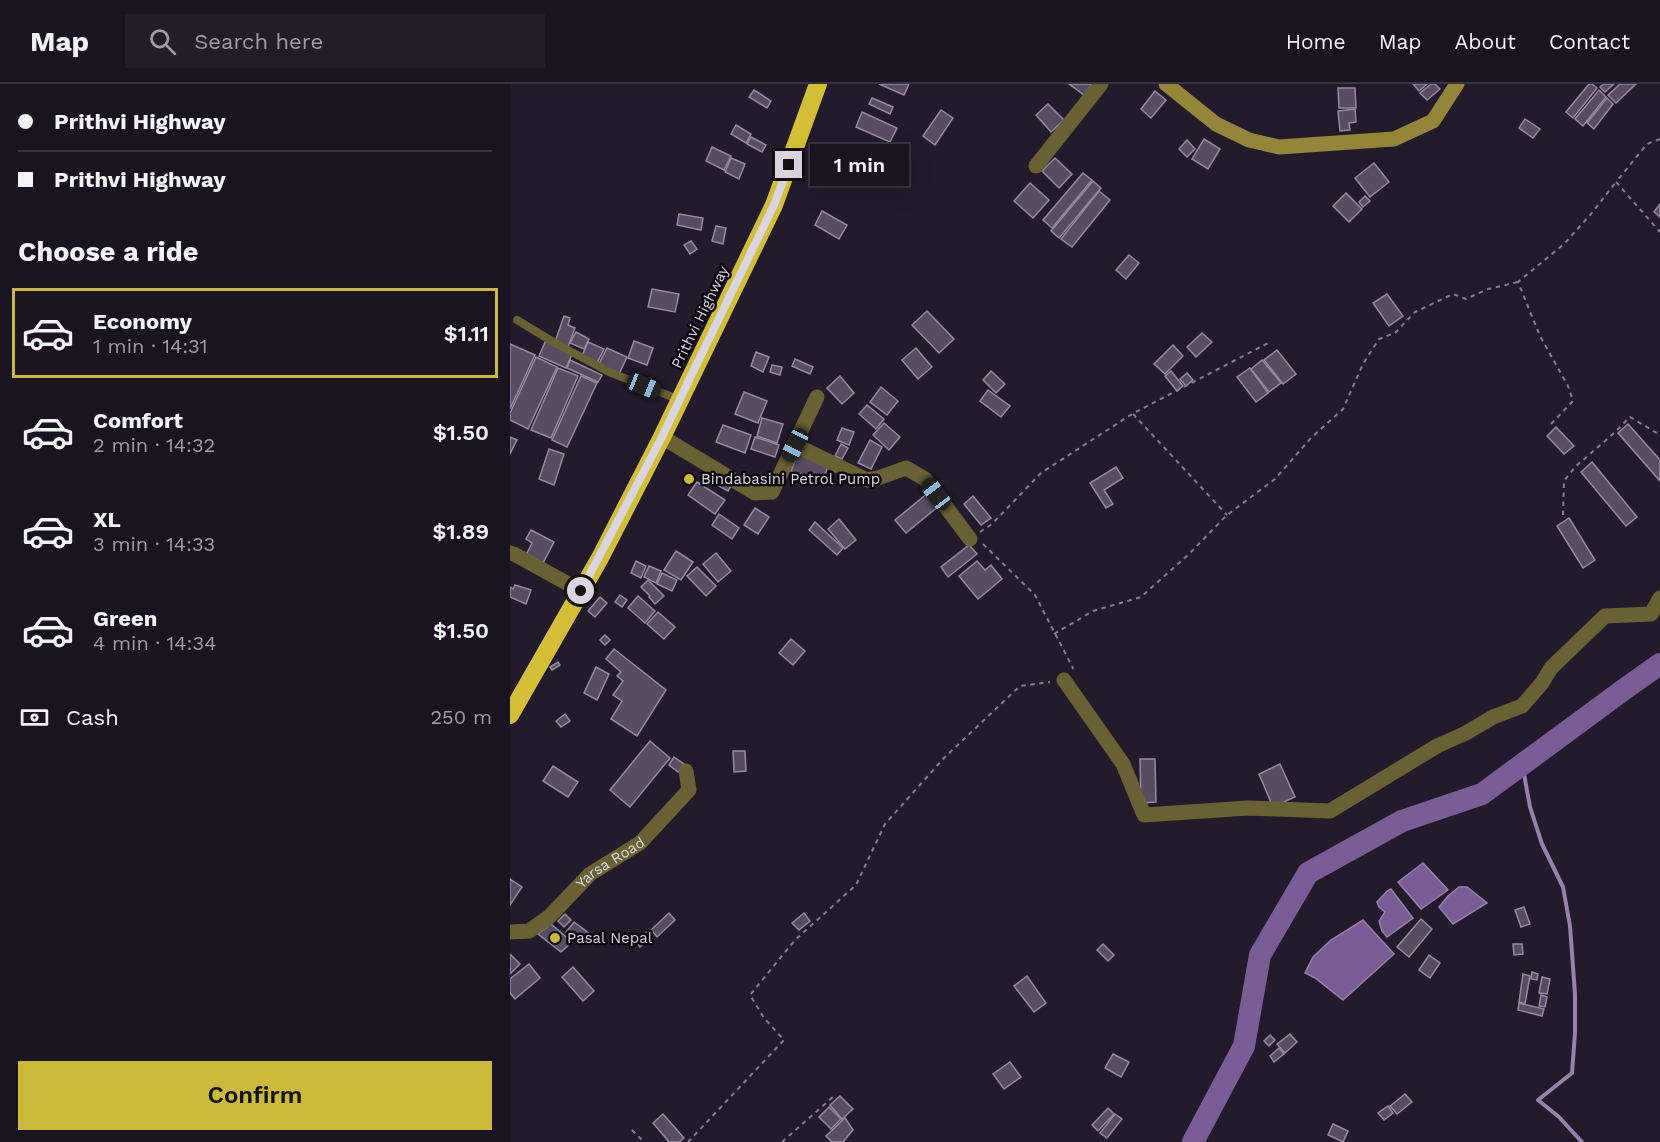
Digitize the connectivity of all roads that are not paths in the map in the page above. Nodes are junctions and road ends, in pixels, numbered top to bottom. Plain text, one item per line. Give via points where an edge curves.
1 (818, 84) edge
2 (1101, 84) edge
3 (1166, 84) edge
4 (1456, 84) edge
5 (1036, 166) dead end
6 (517, 320) dead end
7 (817, 396) dead end
8 (680, 400) junction
9 (662, 437) junction
10 (795, 445) junction
11 (970, 539) road end
12 (510, 553) edge
13 (581, 591) junction
14 (1660, 598) edge
15 (1064, 680) road end
16 (510, 715) edge
17 (686, 771) dead end
18 (510, 932) edge

1 - 8 highway, Prithvi Highway via 774,205
2 - 5 street
3 - 4 main road via 1215,124 1249,140 1279,147 1394,138 1433,121
6 - 8 lane via 609,372
7 - 10 street
8 - 9 highway, Prithvi Highway
9 - 10 street via 755,493 772,492
9 - 13 highway, Prithvi Highway
10 - 11 street via 867,480 906,468 916,472
12 - 13 street
13 - 16 highway, Prithvi Highway
14 - 15 street via 1651,614 1605,616 1551,668 1522,706 1437,746 1329,811 1248,808 1144,815 1123,764
17 - 18 street, Yarsa Road via 689,790 640,843 590,874 549,917 529,931

